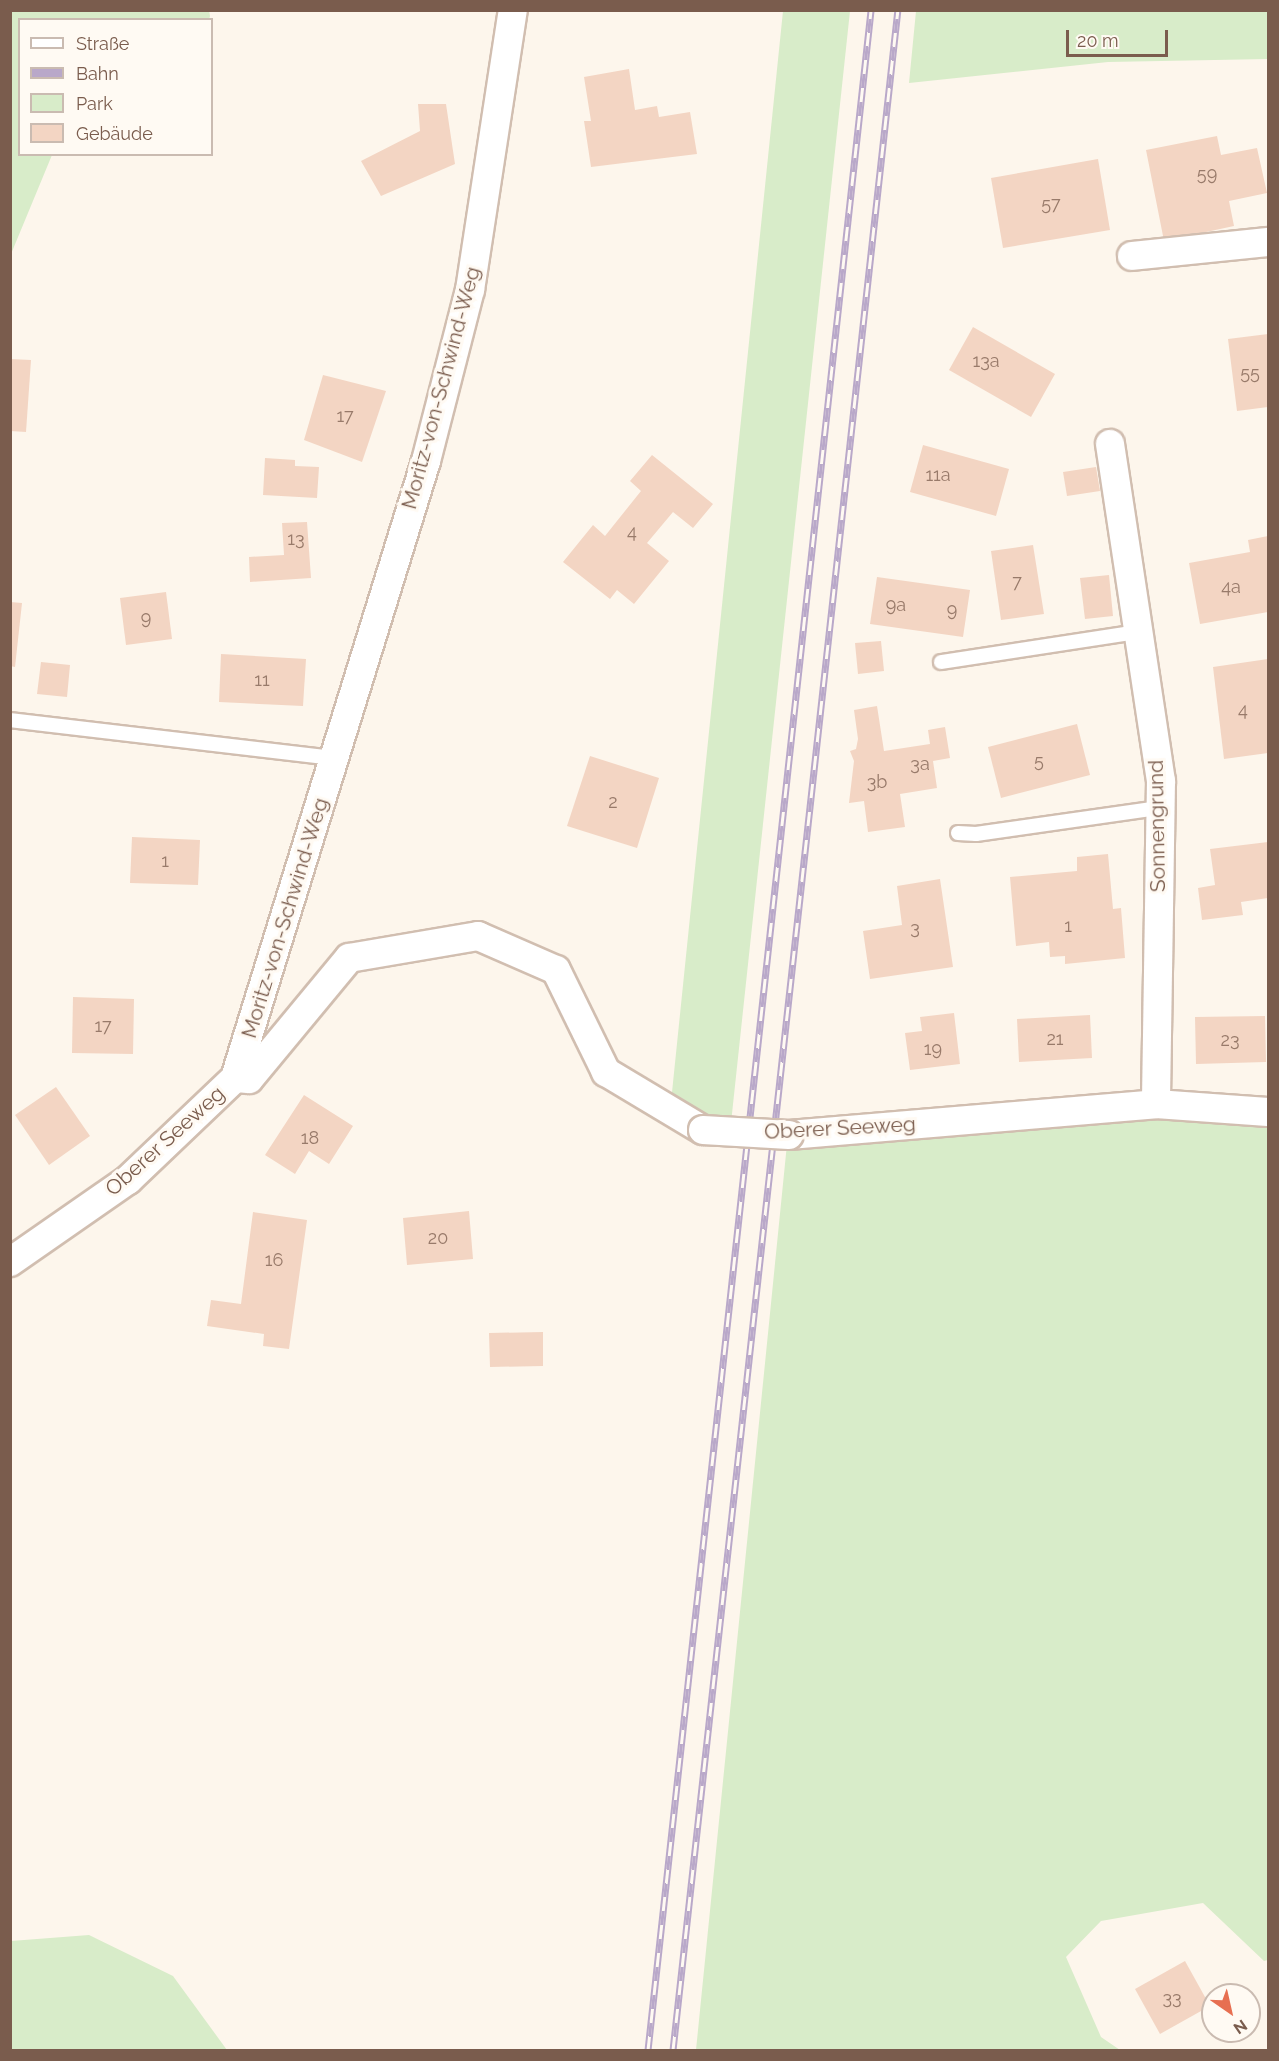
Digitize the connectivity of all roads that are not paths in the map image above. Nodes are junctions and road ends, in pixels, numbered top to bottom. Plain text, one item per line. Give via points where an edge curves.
1 (513, 10) edge
2 (1269, 242) edge
3 (1132, 256) dead end
4 (1110, 444) dead end
5 (1138, 632) junction
6 (941, 662) dead end
7 (10, 720) edge
8 (334, 758) junction
9 (1160, 808) junction
10 (958, 833) dead end
11 (235, 1078) junction
12 (1156, 1104) junction
13 (1269, 1112) edge
14 (10, 1262) edge

1 - 8 street, Moritz-von-Schwind-Weg via 470,290 426,461
2 - 3 street
4 - 5 street, Sonnengrund
5 - 6 lane
5 - 9 street, Sonnengrund via 1161,782
7 - 8 lane
8 - 11 street, Moritz-von-Schwind-Weg
9 - 10 lane via 976,834
9 - 12 street, Sonnengrund
11 - 12 street, Oberer Seeweg, bridge via 249,1079 349,958 478,936 556,970 606,1072 703,1130 789,1135
11 - 14 street, Oberer Seeweg via 128,1180
12 - 13 street, Oberer Seeweg

